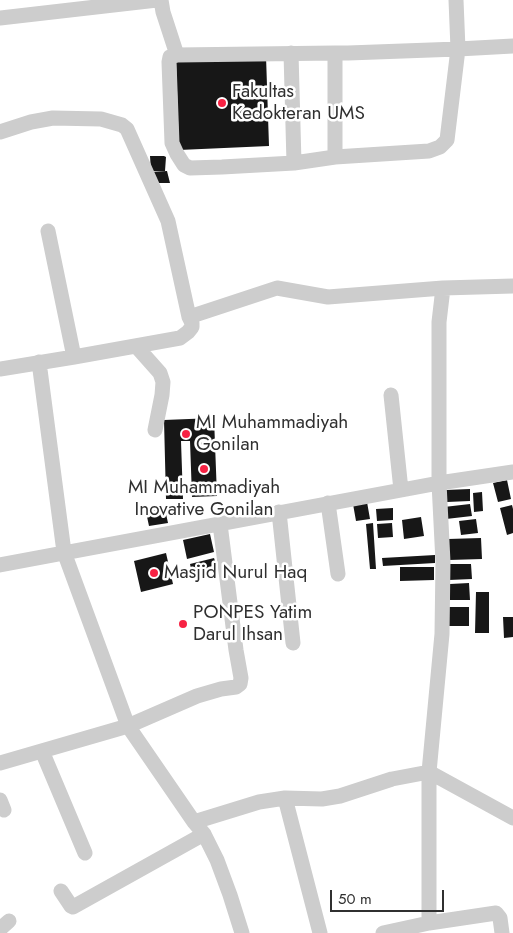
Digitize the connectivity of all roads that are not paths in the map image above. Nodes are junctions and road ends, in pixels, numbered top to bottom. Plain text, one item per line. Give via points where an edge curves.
1 (159, 0) edge
2 (456, 0) edge
3 (0, 18) edge
4 (513, 46) edge
5 (458, 49) junction
6 (291, 53) junction
7 (335, 53) junction
8 (177, 55) junction
9 (0, 132) edge
10 (335, 158) junction
11 (294, 163) junction
12 (48, 231) dead end
13 (513, 286) edge
14 (443, 288) junction
15 (195, 315) junction
16 (136, 346) junction
17 (74, 357) junction
18 (39, 362) junction
19 (0, 369) edge
20 (391, 395) dead end
21 (155, 430) dead end
22 (513, 472) edge
23 (440, 483) junction
24 (401, 490) junction
25 (328, 503) junction
26 (279, 512) junction
27 (220, 524) junction
28 (64, 552) junction
29 (0, 565) edge
30 (338, 574) dead end
31 (293, 643) dead end
32 (128, 726) junction
33 (42, 751) junction
34 (0, 762) edge
35 (429, 772) junction
36 (285, 798) junction
37 (513, 818) edge
38 (199, 828) junction
39 (85, 853) dead end
40 (61, 892) dead end
41 (429, 923) junction
42 (242, 933) edge
43 (320, 933) edge
44 (383, 933) edge
45 (502, 933) edge

1 - 3 street
1 - 8 street
2 - 5 street
4 - 5 street
5 - 7 street
5 - 10 street via 447,140 440,148
6 - 7 street
6 - 8 street
6 - 11 street
7 - 10 street
8 - 11 street via 170,57 169,62 172,143 184,165 190,168
9 - 15 street via 53,118 101,119 127,129 168,221
10 - 11 street
12 - 17 street
13 - 14 street
14 - 15 street via 328,297 278,288
14 - 23 street via 439,322
15 - 16 street via 192,328 180,338
16 - 17 street
16 - 21 street via 160,373 163,382
17 - 18 street
18 - 19 street
18 - 28 street
20 - 24 street
22 - 23 street
23 - 24 street
23 - 35 street via 442,634
24 - 25 street
25 - 26 street
25 - 30 street
26 - 27 street
26 - 31 street
27 - 28 street
27 - 32 street via 240,684 197,696
28 - 29 street
28 - 32 street
32 - 33 street
32 - 38 street
33 - 34 street
33 - 39 street
35 - 36 street via 392,779 340,796
35 - 37 street
35 - 41 street
36 - 38 street via 259,802
36 - 43 street
38 - 40 street via 74,907
38 - 42 street via 217,860
41 - 44 street
41 - 45 street via 496,914 500,918

